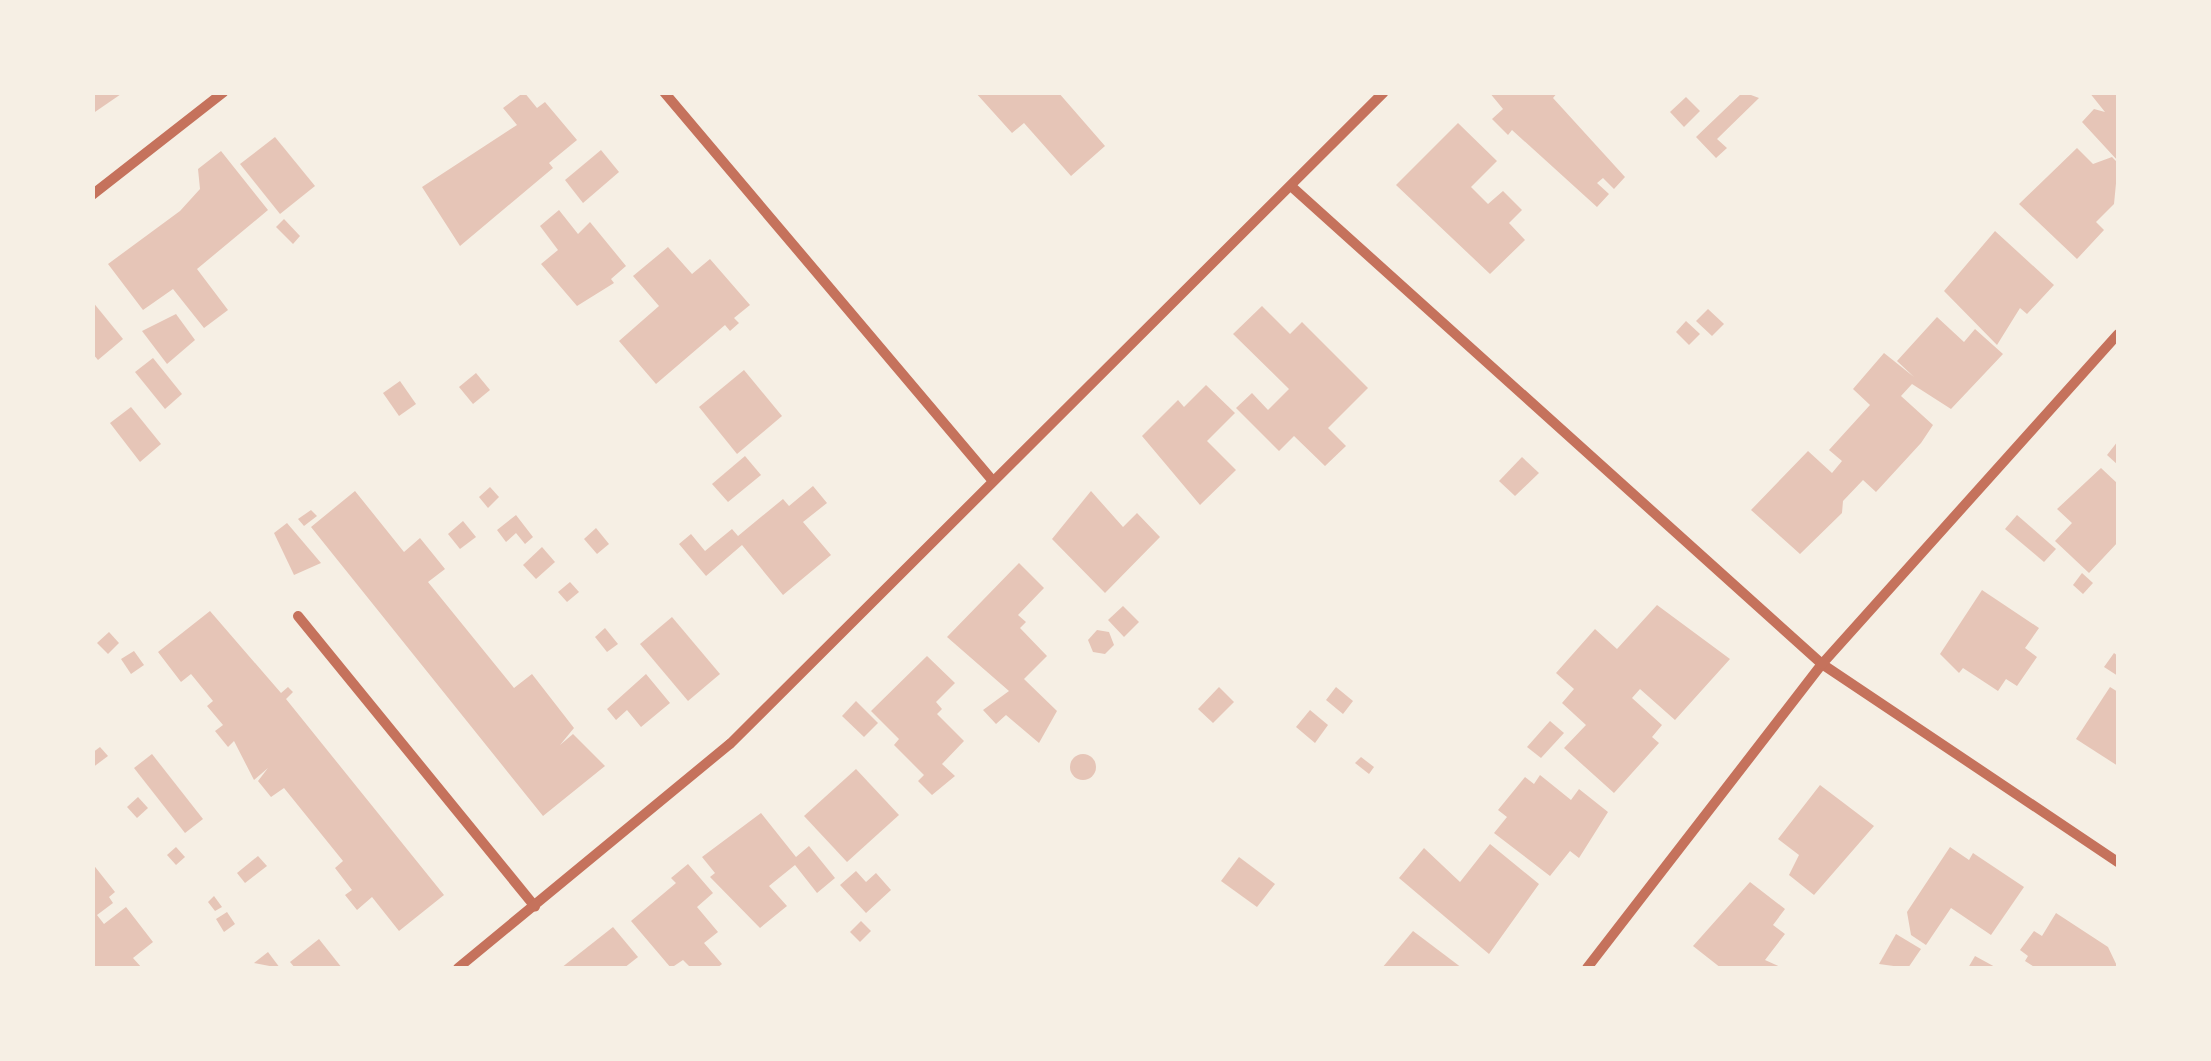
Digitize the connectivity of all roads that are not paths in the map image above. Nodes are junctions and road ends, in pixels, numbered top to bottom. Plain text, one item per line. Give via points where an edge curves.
1 (224, 92) edge
2 (664, 92) edge
3 (1384, 92) edge
4 (1292, 187) junction
5 (92, 195) edge
6 (2118, 334) edge
7 (993, 480) junction
8 (298, 616) dead end
9 (1822, 664) junction
10 (2118, 862) edge
11 (535, 907) junction
12 (458, 968) edge
13 (1587, 968) edge

1 - 5 street
2 - 7 street
3 - 4 street
4 - 7 street
4 - 9 street
6 - 9 street
7 - 11 street via 730,744
8 - 11 street
9 - 10 street
9 - 13 street
11 - 12 street

